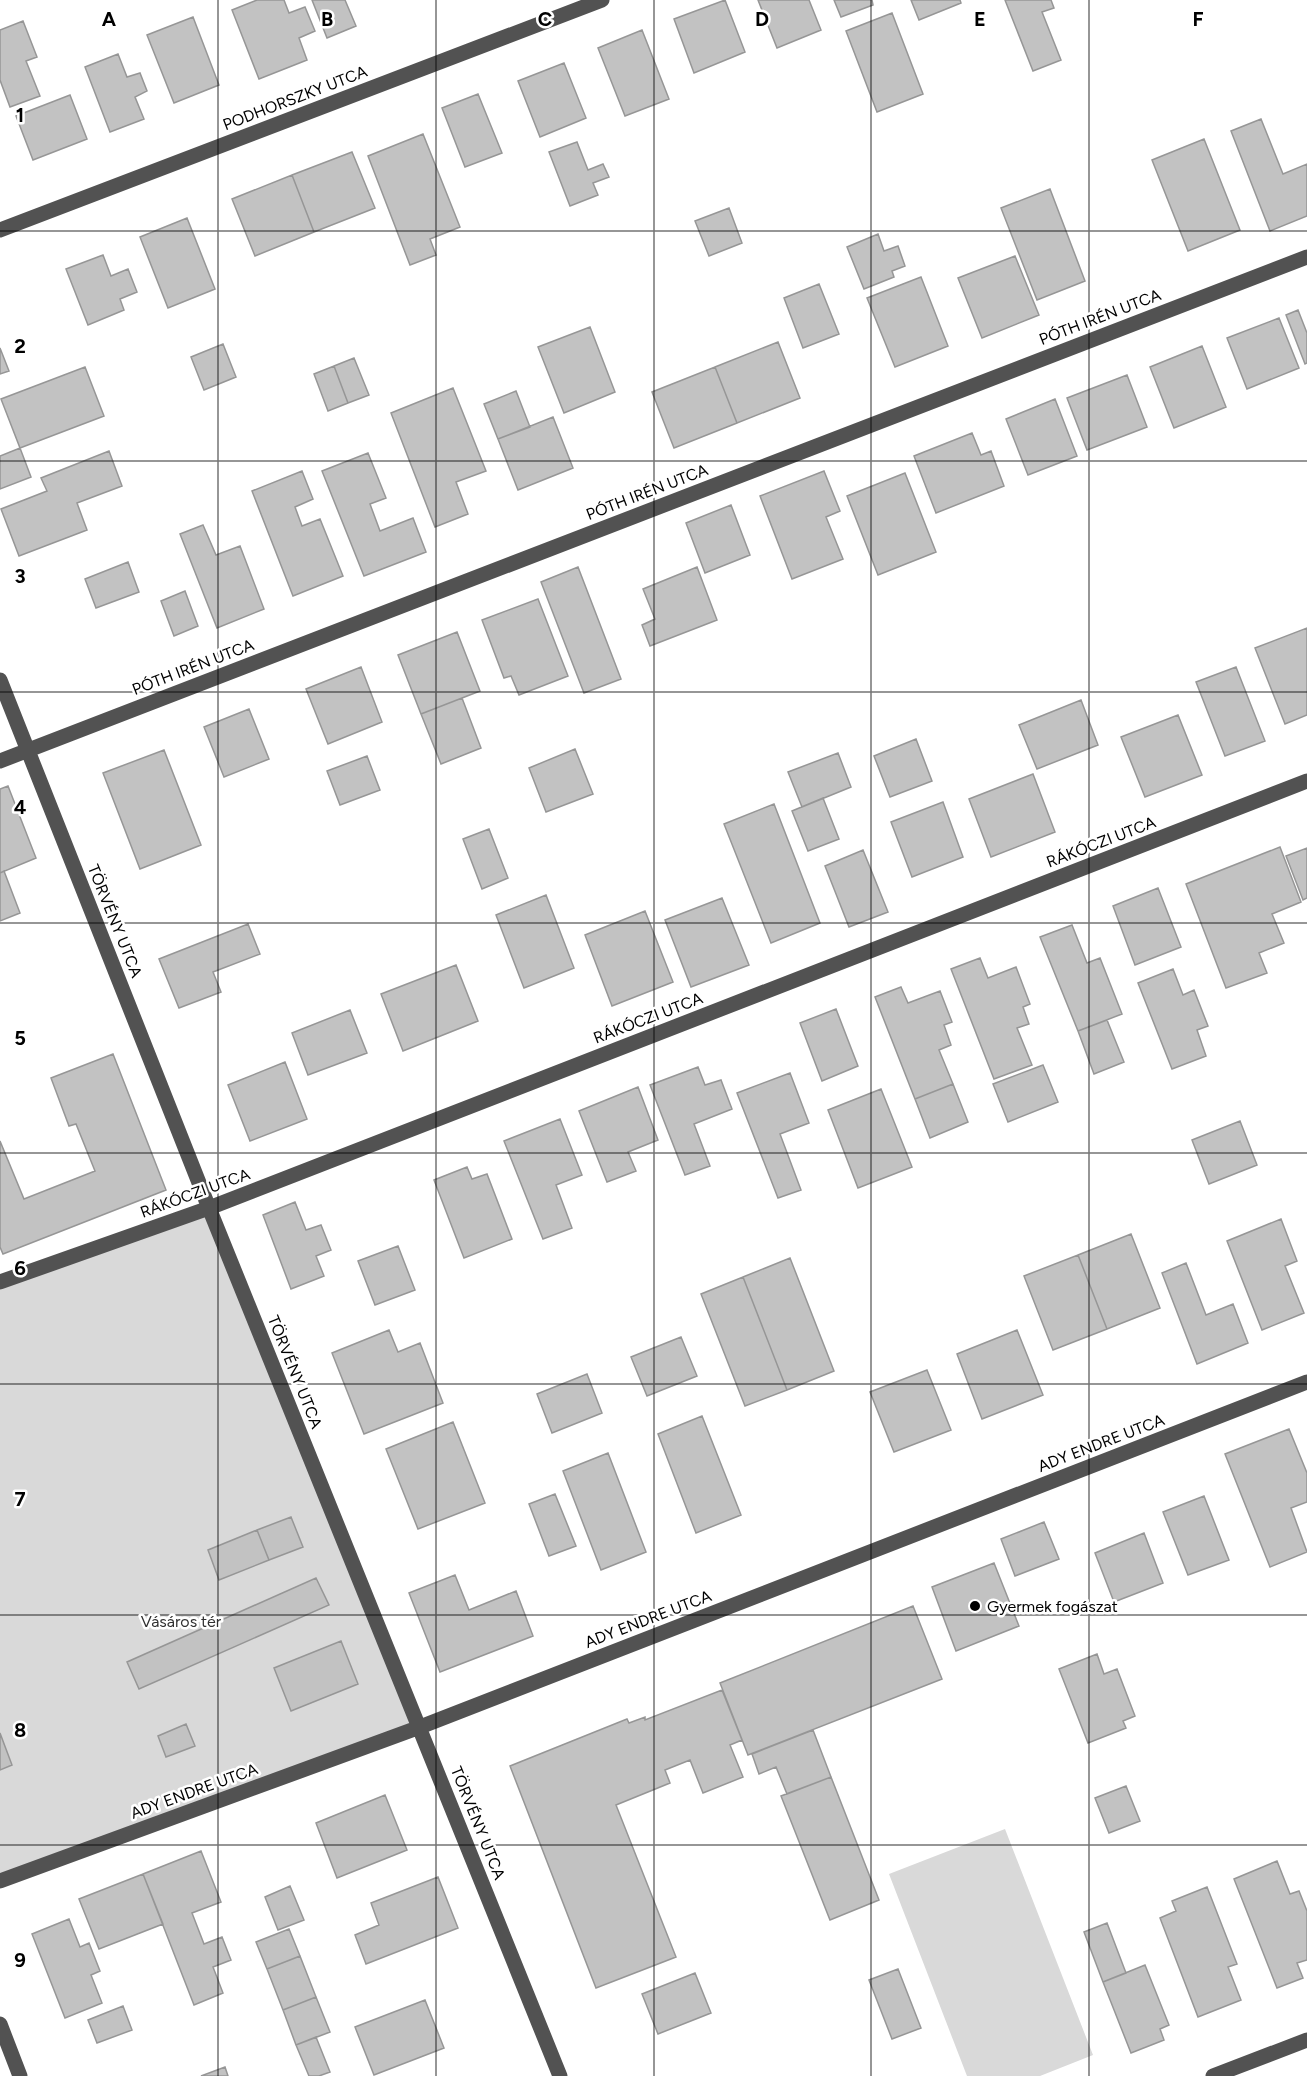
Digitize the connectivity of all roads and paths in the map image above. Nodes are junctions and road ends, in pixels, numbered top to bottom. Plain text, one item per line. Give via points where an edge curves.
1 (602, 0) edge
2 (0, 230) edge
3 (1307, 257) edge
4 (0, 680) edge
5 (28, 750) junction
6 (0, 761) edge
7 (1307, 781) edge
8 (209, 1208) junction
9 (0, 1282) edge
10 (1307, 1382) edge
11 (420, 1727) junction
12 (0, 1881) edge
13 (0, 2024) edge
14 (1307, 2040) edge
15 (20, 2076) edge
16 (560, 2076) edge
17 (1213, 2076) edge

1 - 2 street, PODHORSZKY UTCA
3 - 5 street, PÓTH IRÉN UTCA
4 - 5 street, TÖRVÉNY UTCA
5 - 6 street, PÓTH IRÉN UTCA
5 - 8 street, TÖRVÉNY UTCA
7 - 8 street, RÁKÓCZI UTCA
8 - 9 street, RÁKÓCZI UTCA
8 - 11 street, TÖRVÉNY UTCA
10 - 11 street, ADY ENDRE UTCA
11 - 12 street, ADY ENDRE UTCA
11 - 16 street, TÖRVÉNY UTCA
13 - 15 street
14 - 17 street

